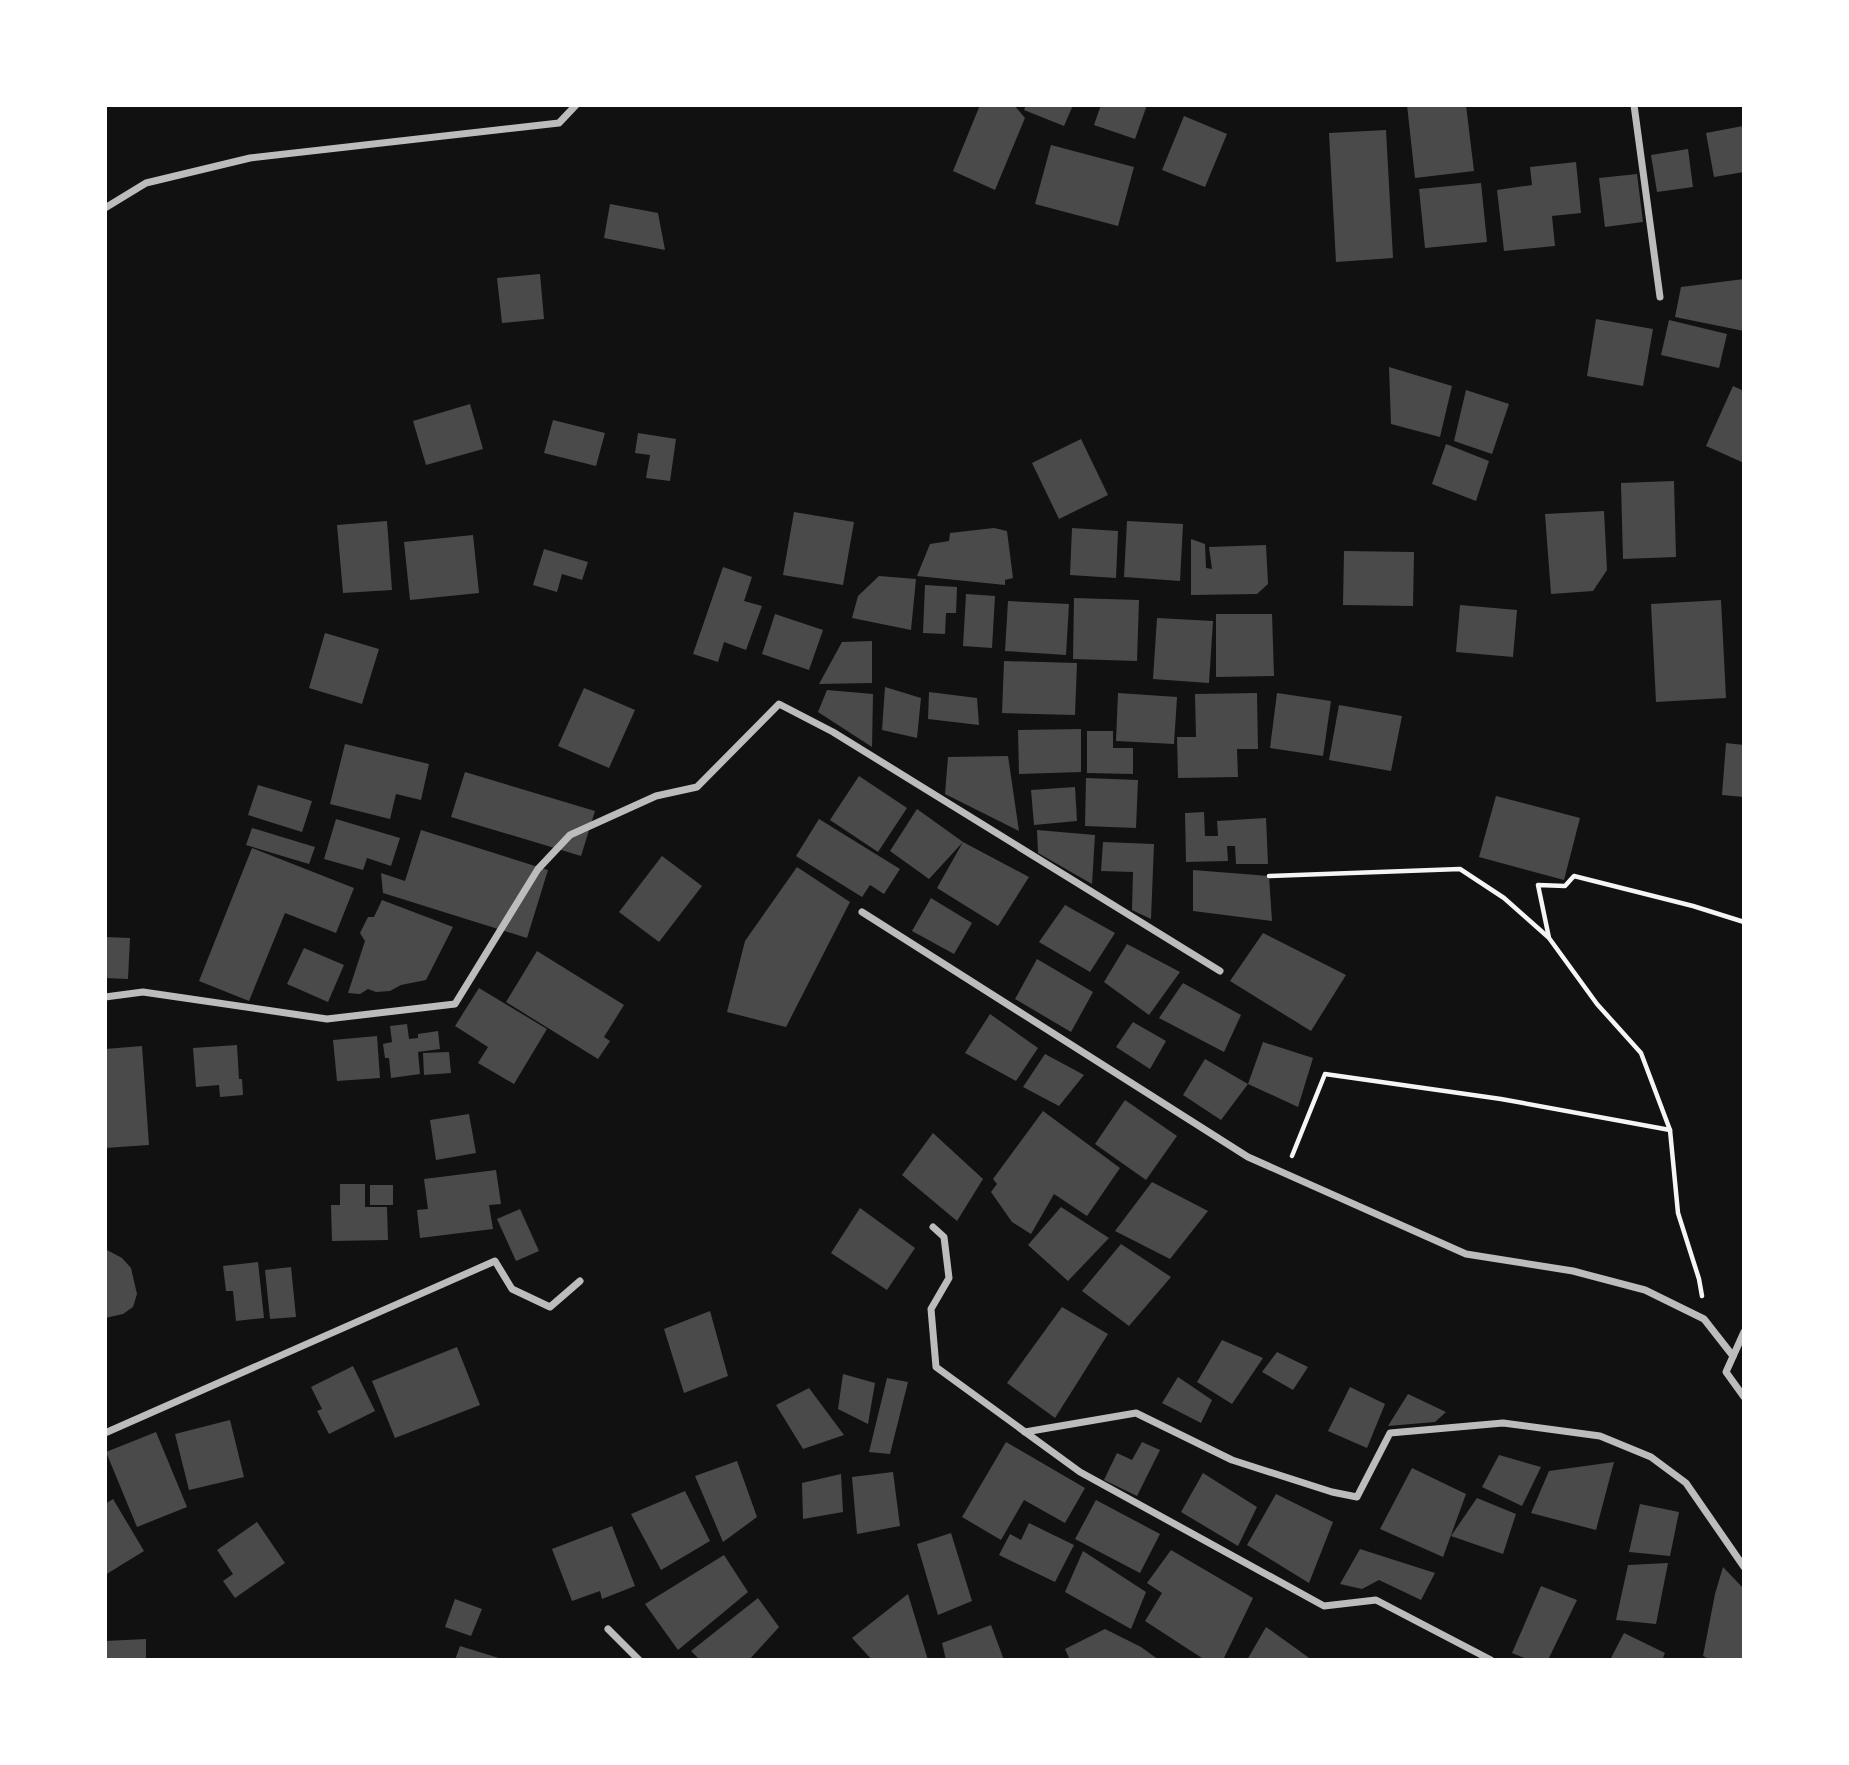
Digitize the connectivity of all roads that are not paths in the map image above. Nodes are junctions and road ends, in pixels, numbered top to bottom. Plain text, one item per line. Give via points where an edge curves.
1 (576, 105) edge
2 (1634, 105) edge
3 (105, 208) edge
4 (1660, 297) dead end
5 (862, 912) dead end
6 (1220, 971) dead end
7 (105, 997) edge
8 (933, 1227) dead end
9 (580, 1281) dead end
10 (1744, 1332) edge
11 (1733, 1356) junction
12 (1744, 1397) edge
13 (1025, 1432) junction
14 (105, 1433) edge
15 (1744, 1567) edge
16 (608, 1629) dead end
17 (639, 1660) edge
18 (1491, 1660) edge

1 - 3 street via 559,123 250,158 146,183
2 - 4 street
5 - 11 street via 1248,1157 1466,1254 1573,1271 1645,1290 1704,1319
6 - 7 street via 833,732 779,704 697,787 656,796 570,835 538,869 455,1004 327,1019 143,992
8 - 13 street via 944,1237 949,1278 931,1309 936,1367
9 - 14 street via 550,1307 512,1289 495,1261
10 - 11 street
11 - 12 street via 1726,1372
13 - 15 street via 1136,1413 1232,1460 1357,1497 1390,1433 1503,1423 1600,1436 1651,1457 1686,1483
13 - 18 street via 1080,1472 1324,1606 1376,1600
16 - 17 street

